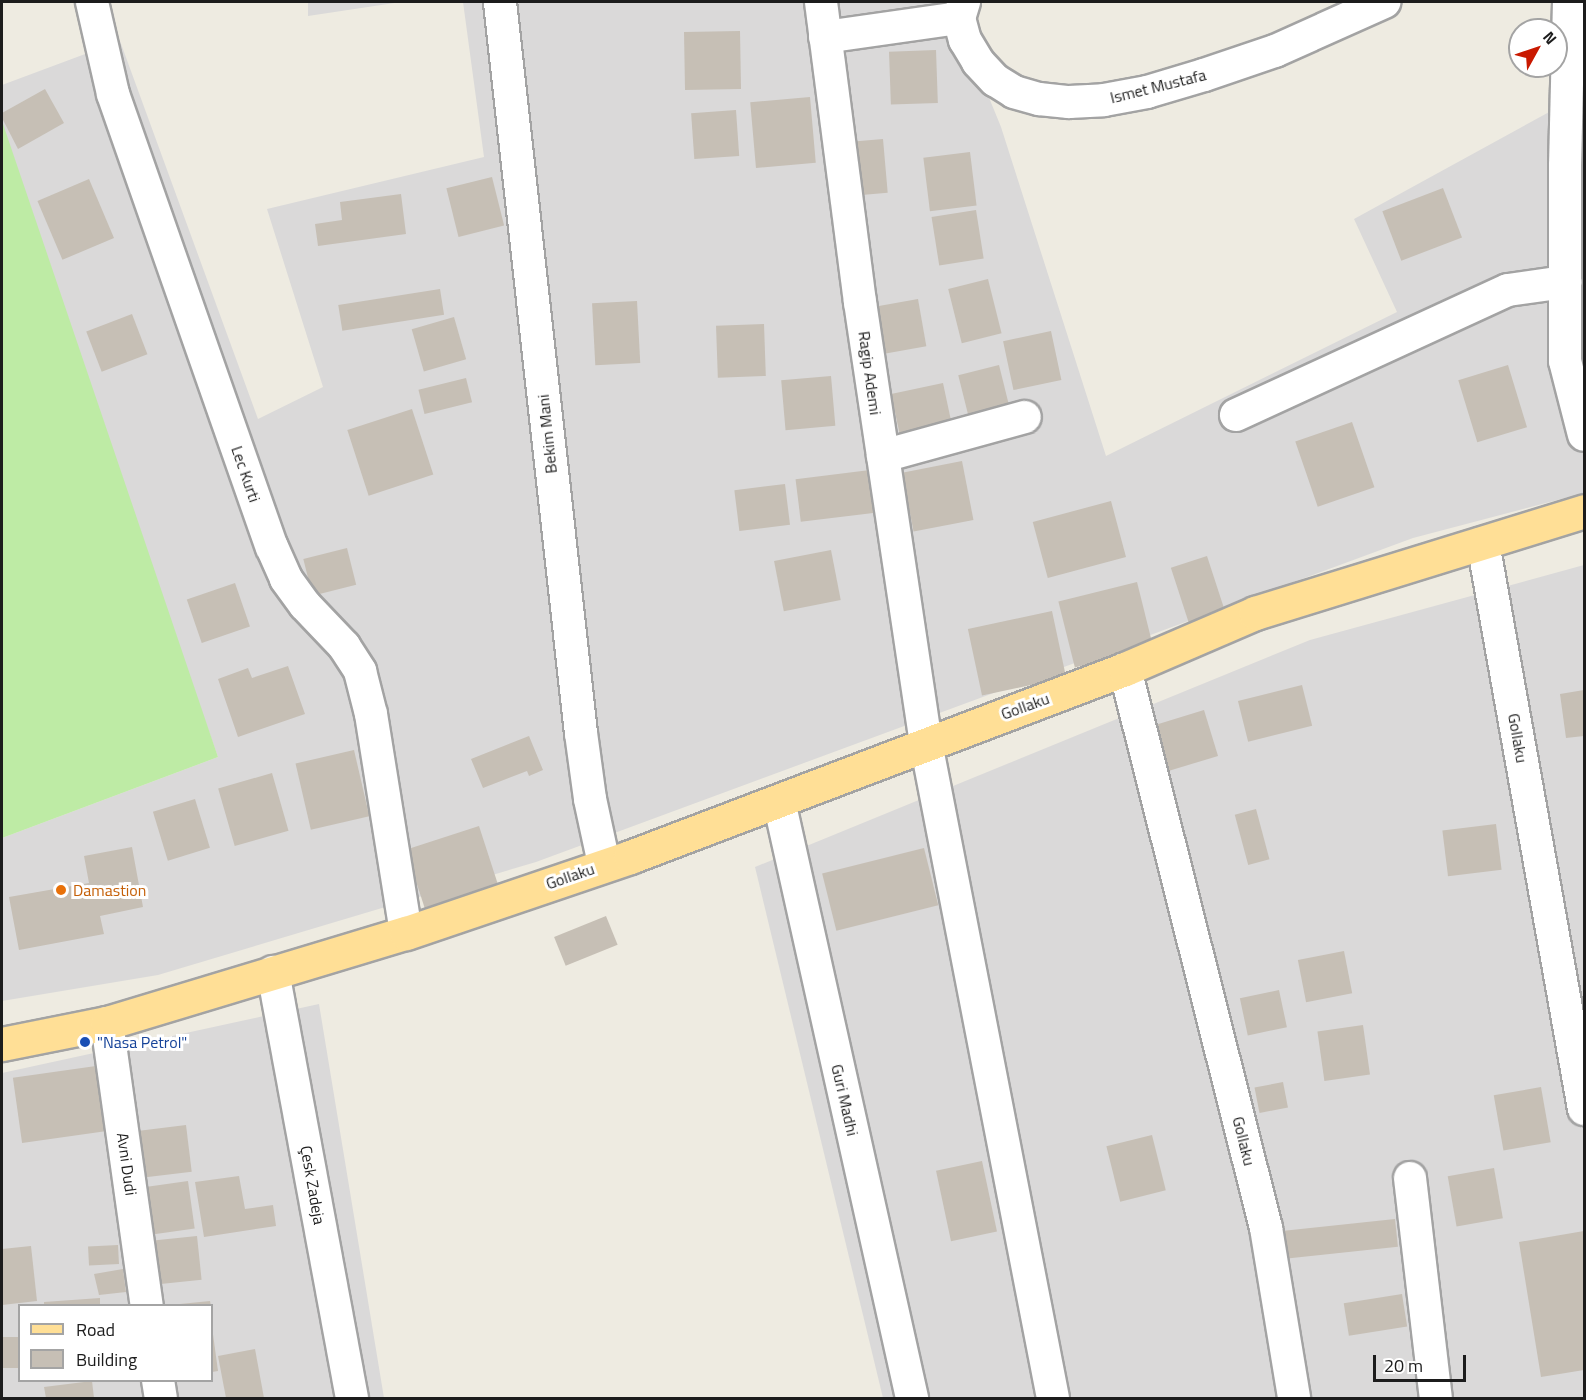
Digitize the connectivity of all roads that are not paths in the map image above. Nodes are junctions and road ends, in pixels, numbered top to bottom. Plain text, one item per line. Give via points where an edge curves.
1 (92, 2) edge
2 (500, 2) edge
3 (820, 2) edge
4 (1384, 2) edge
5 (1569, 2) edge
6 (961, 10) edge
7 (825, 37) junction
8 (1565, 282) junction
9 (1236, 415) dead end
10 (1025, 417) dead end
11 (1584, 435) edge
12 (883, 456) junction
13 (1584, 510) edge
14 (1483, 543) junction
15 (1125, 669) junction
16 (926, 743) junction
17 (779, 801) junction
18 (604, 864) junction
19 (405, 933) junction
20 (273, 972) junction
21 (107, 1023) junction
22 (2, 1044) edge
23 (1584, 1109) edge
24 (1410, 1178) dead end
25 (147, 1304) edge
26 (158, 1382) edge
27 (161, 1398) edge
28 (352, 1398) edge
29 (912, 1398) edge
30 (1053, 1398) edge
31 (1294, 1398) edge
32 (1436, 1398) edge

1 - 19 street, Lec Kurti via 113,94 272,547 286,579 344,646 360,671 371,714
2 - 18 street, Bekim Mani via 581,734
3 - 7 street, Ragip Ademi
4 - 6 street, Ismet Mustafa via 1275,51 1204,75 1136,94 1070,102 1014,92 995,80 965,40
5 - 8 street
6 - 7 street, Ismet Mustafa
7 - 12 street, Ragip Ademi
8 - 9 street via 1508,290
8 - 11 street via 1565,362
10 - 12 street
12 - 16 street, Ragip Ademi
13 - 14 main road, Gollaku
14 - 15 main road, Gollaku via 1256,613
14 - 23 street, Gollaku
15 - 16 main road, Gollaku
15 - 31 street, Gollaku via 1266,1228
16 - 17 main road, Gollaku
16 - 30 street, Ragip Ademi
17 - 18 main road, Gollaku
17 - 29 street, Guri Madhi
18 - 19 main road, Gollaku
19 - 20 main road, Gollaku
20 - 21 main road, Gollaku
20 - 28 street, Çesk Zadeja
21 - 22 main road, Gollaku
21 - 25 street, Avni Dudi
24 - 32 street
26 - 27 street

